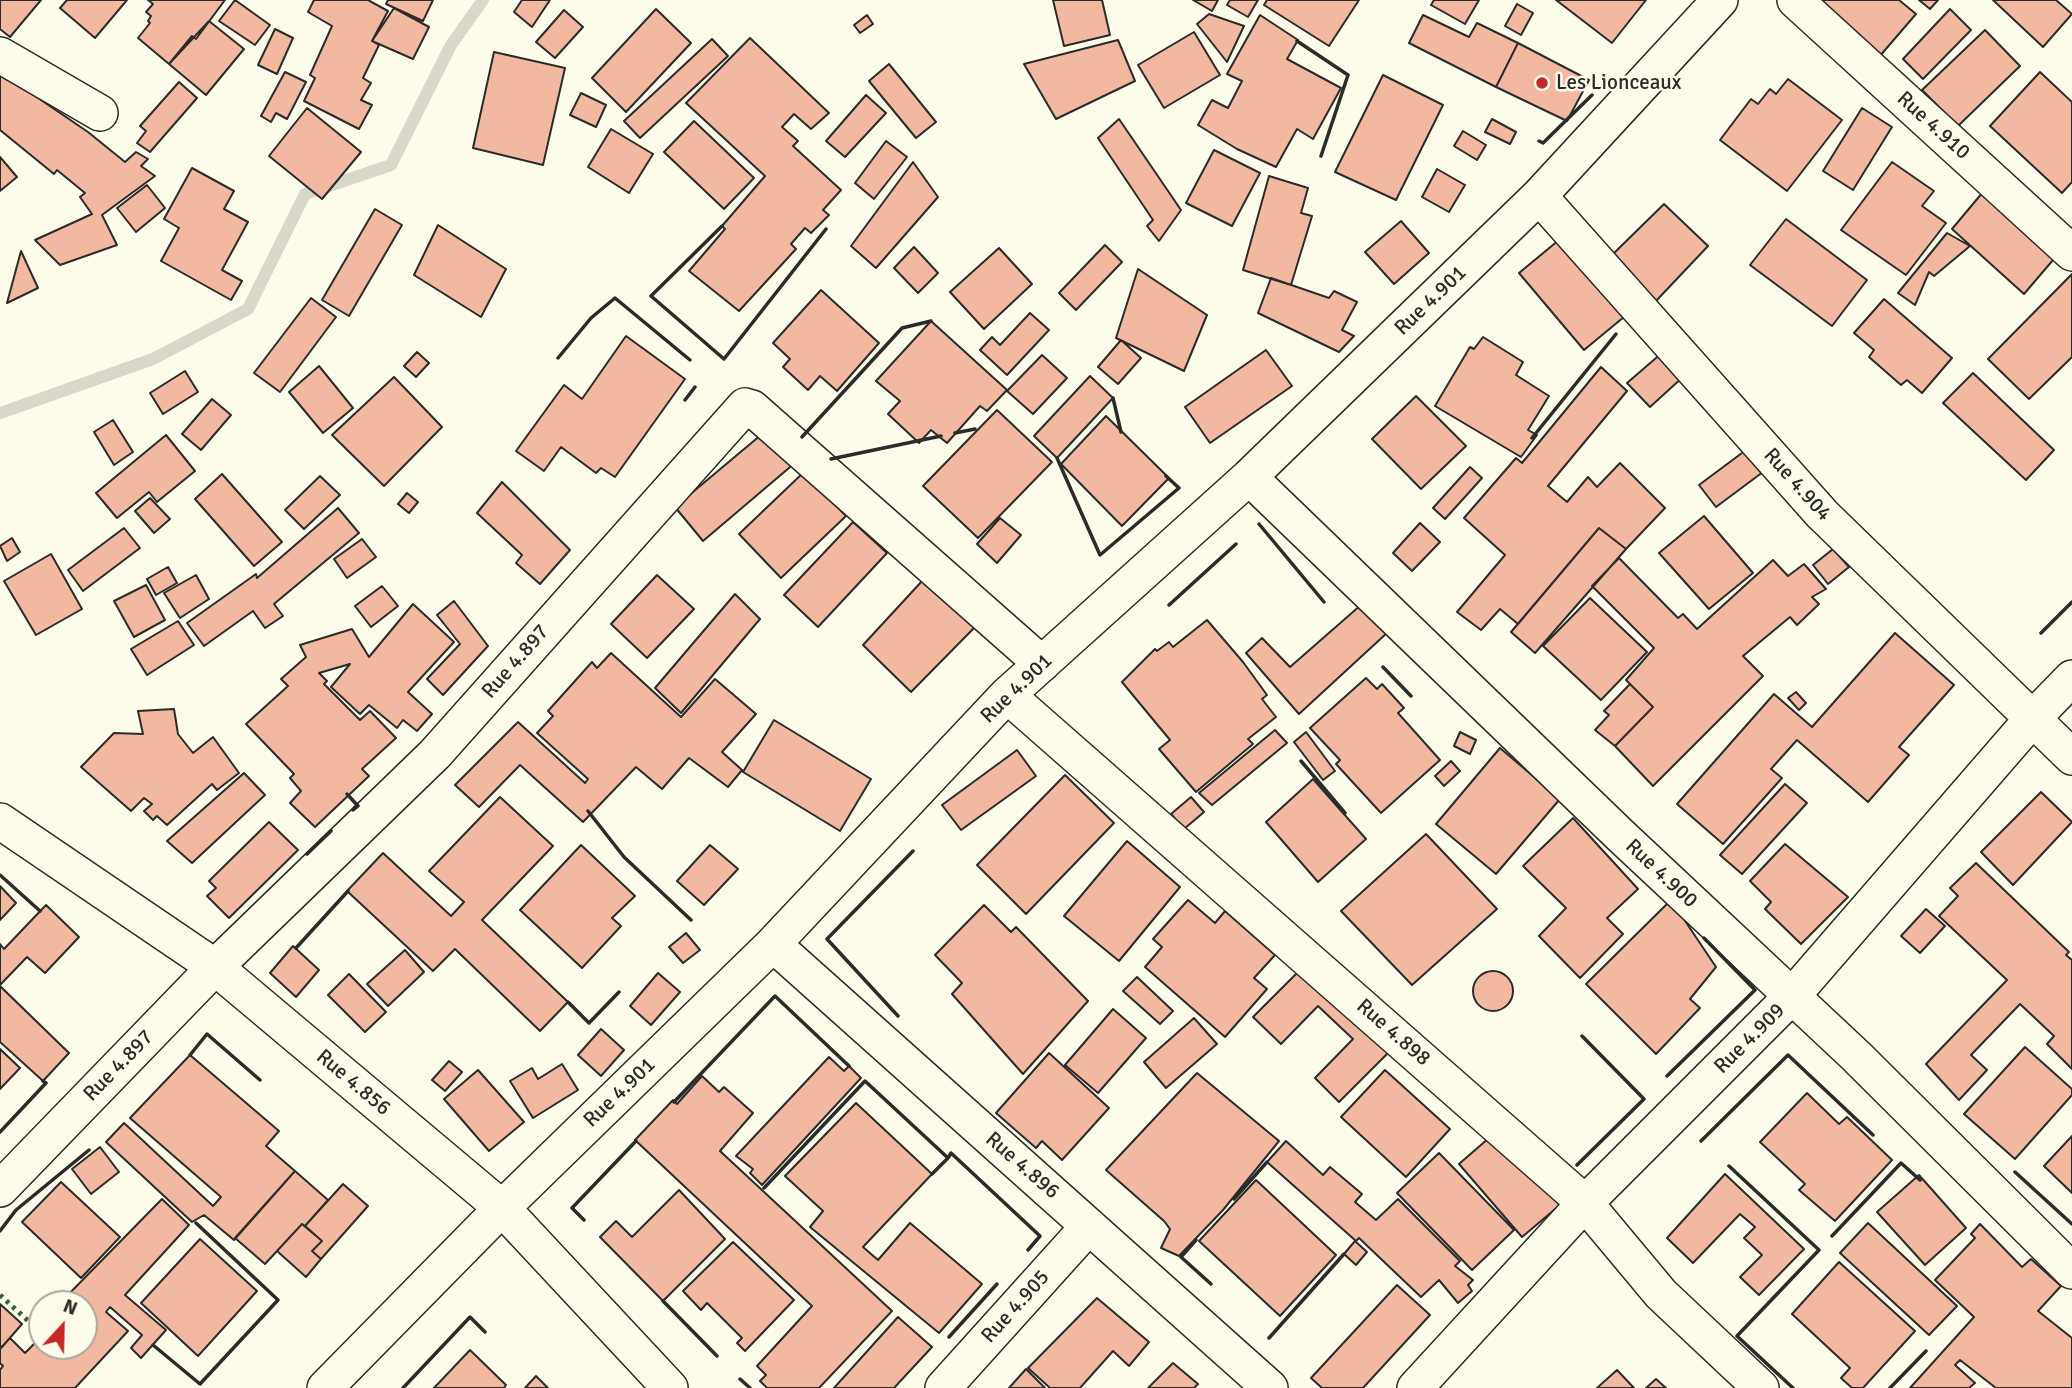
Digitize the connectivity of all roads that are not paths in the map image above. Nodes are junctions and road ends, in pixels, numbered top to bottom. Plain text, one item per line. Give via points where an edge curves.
1 (1720, 0) edge
2 (1795, 0) edge
3 (0, 55) edge
4 (100, 113) dead end
5 (1539, 196) junction
6 (2072, 253) edge
7 (1249, 477) junction
8 (1042, 663) junction
9 (2072, 678) edge
10 (1007, 695) junction
11 (2033, 718) junction
12 (2072, 757) edge
13 (0, 821) edge
14 (773, 944) junction
15 (215, 967) junction
16 (1792, 996) junction
17 (0, 1189) edge
18 (1586, 1203) junction
19 (502, 1208) junction
20 (1089, 1226) junction
21 (2072, 1271) edge
22 (325, 1388) edge
23 (670, 1388) edge
24 (943, 1388) edge
25 (1270, 1388) edge
26 (1415, 1388) edge
27 (1761, 1388) edge

1 - 5 street, Rue 4.901
2 - 6 street, Rue 4.910
3 - 4 street
5 - 7 street, Rue 4.901
5 - 11 street, Rue 4.904 via 1822,514
7 - 8 street, Rue 4.901
7 - 16 street, Rue 4.900
8 - 10 street, Rue 4.901
8 - 15 street, Rue 4.897 via 745,406 435,754
9 - 11 street, Rue 4.909
10 - 14 street, Rue 4.901
10 - 18 street, Rue 4.898
11 - 12 street, Rue 4.904
11 - 16 street, Rue 4.909
13 - 15 street, Rue 4.856
14 - 19 street, Rue 4.901
14 - 20 street, Rue 4.896
15 - 17 street, Rue 4.897
15 - 19 street, Rue 4.856
16 - 18 street, Rue 4.909
16 - 21 street, Rue 4.900
18 - 26 street, Rue 4.909
18 - 27 street, Rue 4.898 via 1661,1294
19 - 22 street, Rue 4.901
19 - 23 street, Rue 4.856
20 - 24 street, Rue 4.905
20 - 25 street, Rue 4.896

